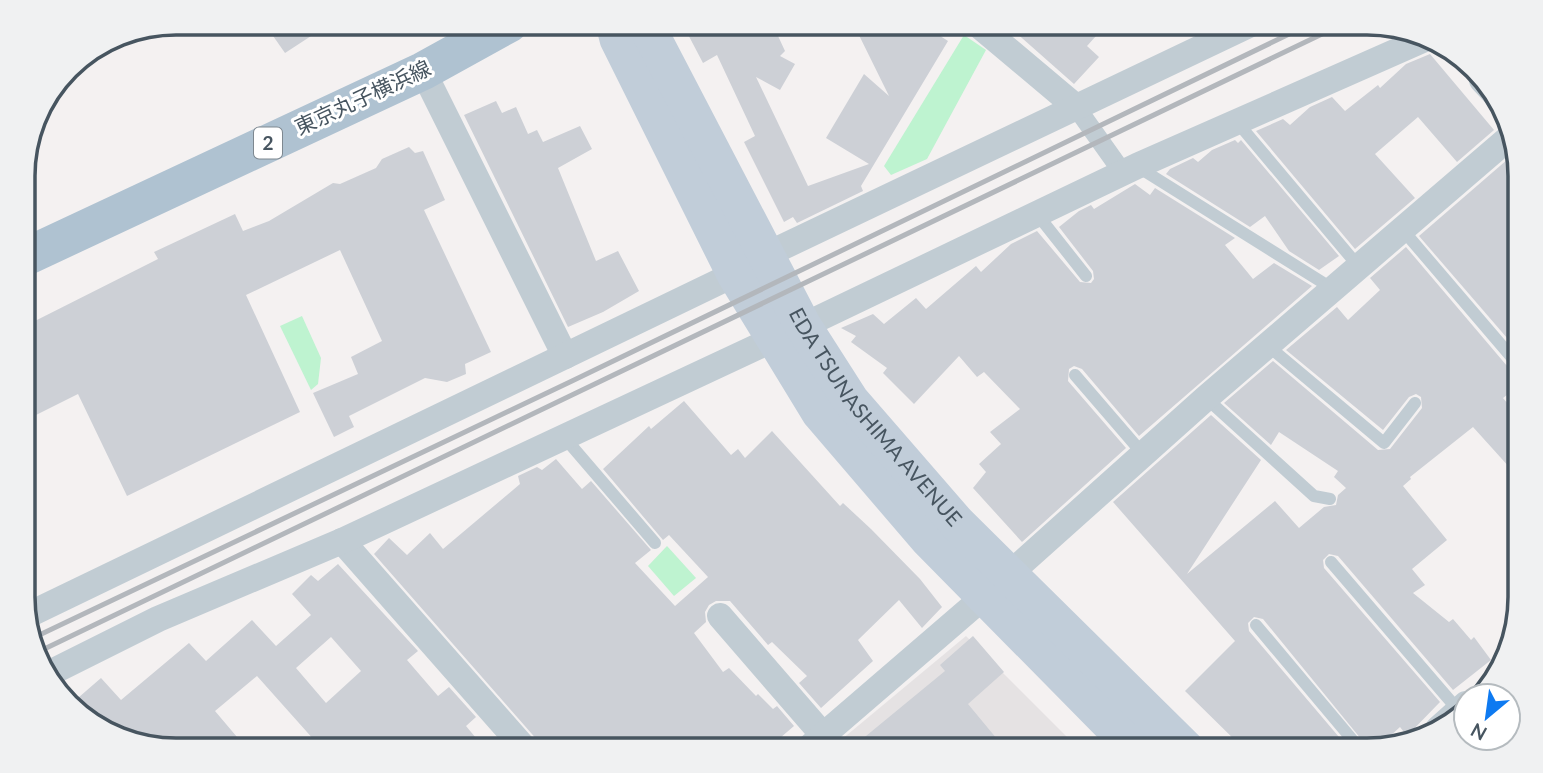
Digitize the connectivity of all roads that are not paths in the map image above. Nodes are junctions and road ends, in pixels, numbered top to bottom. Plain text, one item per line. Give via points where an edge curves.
1 (488, 35) edge
2 (617, 35) edge
3 (651, 35) edge
4 (990, 35) edge
5 (1228, 35) edge
6 (1414, 44) edge
7 (423, 71) junction
8 (1076, 107) junction
9 (1237, 122) junction
10 (1504, 142) edge
11 (1130, 170) junction
12 (1037, 215) junction
13 (1402, 229) junction
14 (35, 252) edge
15 (768, 254) junction
16 (1359, 267) junction
17 (735, 274) junction
18 (1086, 276) dead end
19 (1334, 289) junction
20 (789, 333) junction
21 (1267, 345) junction
22 (1508, 353) edge
23 (565, 356) junction
24 (1075, 374) dead end
25 (1206, 398) junction
26 (1415, 403) dead end
27 (564, 438) junction
28 (1143, 454) junction
29 (1330, 499) dead end
30 (342, 541) junction
31 (655, 543) dead end
32 (1331, 562) dead end
33 (998, 584) junction
34 (36, 611) edge
35 (720, 616) dead end
36 (1256, 625) dead end
37 (55, 670) edge
38 (1456, 682) edge
39 (515, 738) edge
40 (810, 738) edge
41 (820, 738) edge
42 (1126, 738) edge
43 (1173, 738) edge
44 (1351, 738) edge

1 - 7 main road, 東京丸子横浜線 / 2
2 - 17 main road, EDA TSUNASHIMA AVENUE
3 - 15 main road, EDA TSUNASHIMA AVENUE
4 - 8 street
5 - 8 street
6 - 9 street
7 - 14 main road, 東京丸子横浜線 / 2
7 - 23 street
8 - 11 street
8 - 15 street
9 - 11 street
9 - 16 lane
10 - 13 street
11 - 12 street
11 - 19 lane
12 - 18 lane
12 - 20 street
13 - 16 street
13 - 22 lane
15 - 17 street
15 - 20 main road, EDA TSUNASHIMA AVENUE
16 - 19 street
17 - 20 main road, EDA TSUNASHIMA AVENUE
17 - 23 street
19 - 21 street
20 - 27 street
20 - 33 main road, EDA TSUNASHIMA AVENUE via 957,523
21 - 25 street
21 - 26 lane via 1384,443
23 - 34 street
24 - 28 lane
25 - 28 street
25 - 29 lane via 1314,496
27 - 30 street
27 - 31 lane
28 - 33 street
30 - 37 street via 158,619
30 - 39 street
32 - 38 lane
33 - 41 street
33 - 42 main road, EDA TSUNASHIMA AVENUE
33 - 43 main road, EDA TSUNASHIMA AVENUE
35 - 40 street
36 - 44 lane

